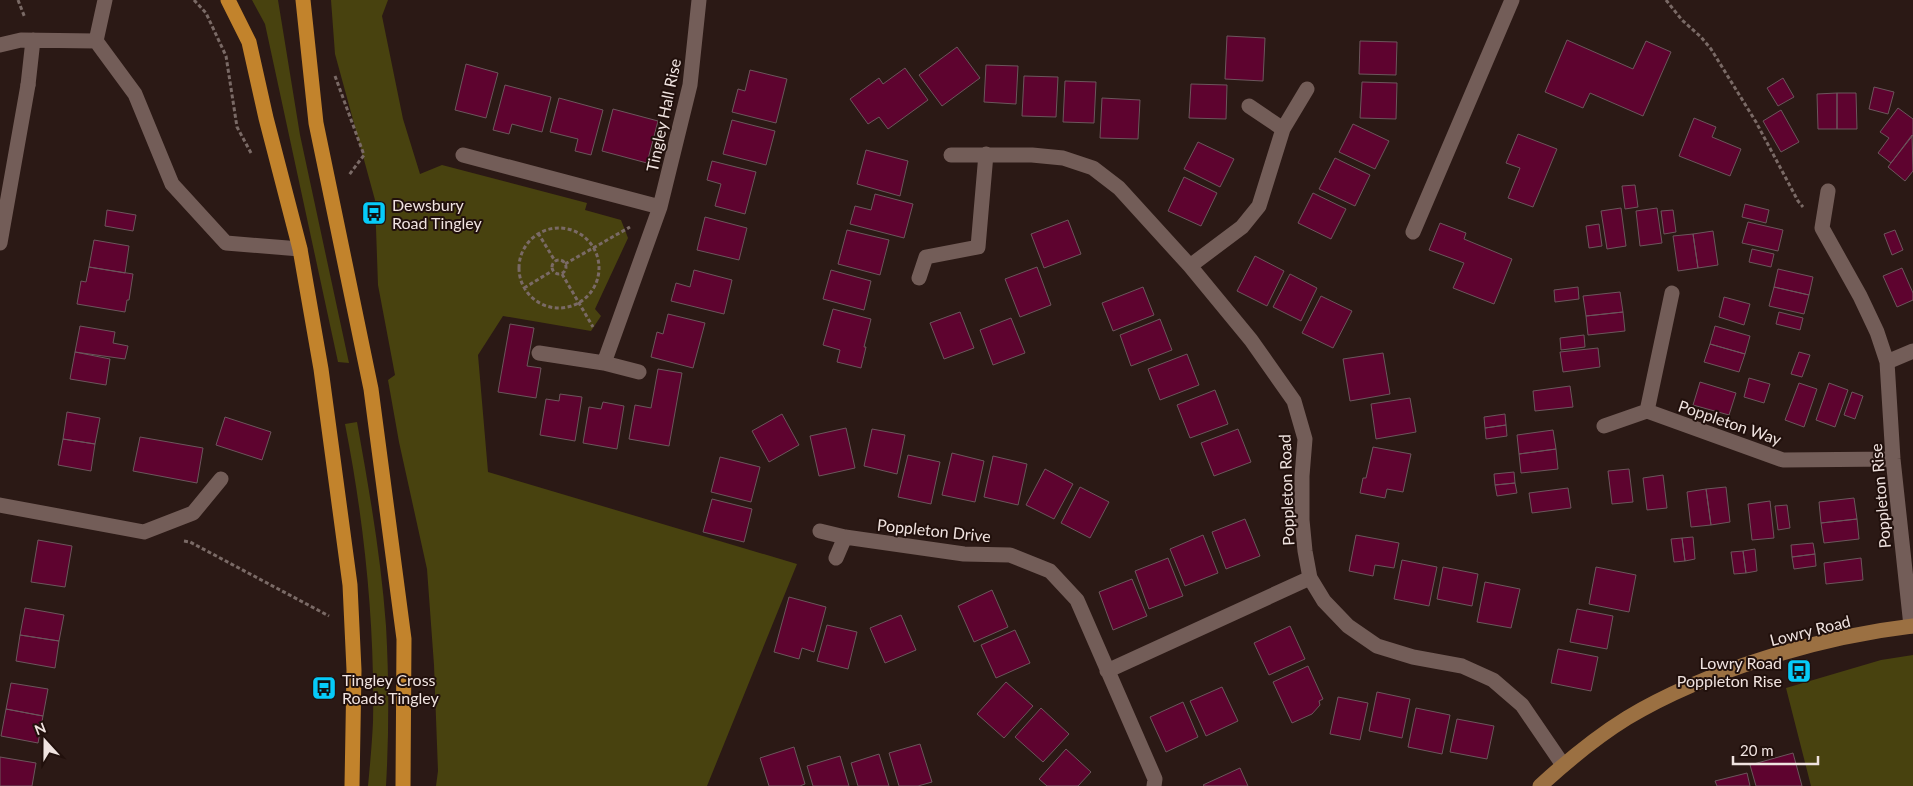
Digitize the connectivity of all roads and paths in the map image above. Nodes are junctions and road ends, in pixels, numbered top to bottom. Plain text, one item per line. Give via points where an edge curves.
1 (105, 0) edge
2 (228, 0) edge
3 (303, 0) edge
4 (699, 0) edge
5 (1512, 0) edge
6 (1666, 0) edge
7 (33, 40) junction
8 (96, 41) junction
9 (0, 45) edge
10 (332, 69) dead end
11 (1308, 89) dead end
12 (1249, 106) dead end
13 (1283, 129) junction
14 (986, 154) junction
15 (463, 155) dead end
16 (951, 155) dead end
17 (1828, 192) dead end
18 (331, 197) junction
19 (659, 208) junction
20 (1822, 228) junction
21 (1413, 232) dead end
22 (538, 233) junction
23 (0, 243) edge
24 (594, 247) junction
25 (300, 249) junction
26 (555, 261) junction
27 (565, 264) junction
28 (1190, 266) junction
29 (552, 272) junction
30 (562, 274) junction
31 (919, 278) dead end
32 (524, 288) junction
33 (1672, 293) dead end
34 (579, 303) junction
35 (1913, 351) edge
36 (539, 353) dead end
37 (606, 358) junction
38 (1887, 362) junction
39 (639, 372) dead end
40 (1647, 411) junction
41 (1604, 426) dead end
42 (1893, 459) junction
43 (221, 479) dead end
44 (0, 505) edge
45 (820, 532) dead end
46 (845, 537) junction
47 (180, 540) dead end
48 (836, 558) dead end
49 (1310, 578) junction
50 (1912, 626) edge
51 (353, 628) junction
52 (1107, 671) junction
53 (1563, 765) junction
54 (352, 786) edge
55 (403, 786) edge
56 (1154, 786) edge
57 (1540, 786) edge

1 - 8 street
2 - 25 main road via 249,42
3 - 18 main road via 316,123
4 - 19 street, Tingley Hall Rise via 690,85
5 - 21 street
6 - 20 path via 1711,49 1756,122 1798,201
7 - 8 street
7 - 9 street
7 - 23 street
8 - 25 street via 135,94 172,184 226,243
10 - 18 path via 364,155
11 - 13 street
12 - 13 street
13 - 28 street via 1260,206 1242,227
14 - 16 street, Poppleton Road
14 - 28 street, Poppleton Road via 1063,158 1093,168 1119,188
14 - 31 street via 978,247 926,257
15 - 19 street
17 - 20 street
18 - 55 main road via 371,389 404,638
19 - 24 path
19 - 37 street, Tingley Hall Rise
20 - 38 street, Poppleton Rise via 1860,296
22 - 24 path via 553,227 567,228 579,232
22 - 26 path
22 - 32 path via 522,250 519,275
24 - 27 path
24 - 34 path via 600,264 599,277 593,290
25 - 51 main road via 329,425
26 - 27 path via 561,260
26 - 29 path via 551,266
27 - 30 path via 566,270
28 - 49 street, Poppleton Road via 1294,401 1305,439 1302,520
29 - 30 path
29 - 32 path
30 - 34 path
32 - 34 path via 532,299 544,306 572,307
33 - 40 street
34 - 37 path
35 - 38 street
36 - 37 street
37 - 39 street
38 - 42 street, Poppleton Rise
40 - 41 street
40 - 42 street, Poppleton Way via 1783,460
42 - 50 street, Poppleton Rise
43 - 44 street via 193,514 144,532
45 - 46 street, Poppleton Drive
46 - 48 street
46 - 52 street, Poppleton Drive via 964,554 1010,555 1050,570 1077,600
47 - 51 path via 190,542
49 - 52 street
49 - 53 street, Poppleton Road via 1324,601 1348,626 1377,646 1462,666 1493,680 1522,705
50 - 53 street, Lowry Road via 1850,636 1776,655 1697,683 1626,719
51 - 54 main road
52 - 56 street, Poppleton Drive via 1156,779
53 - 57 street, Lowry Road

